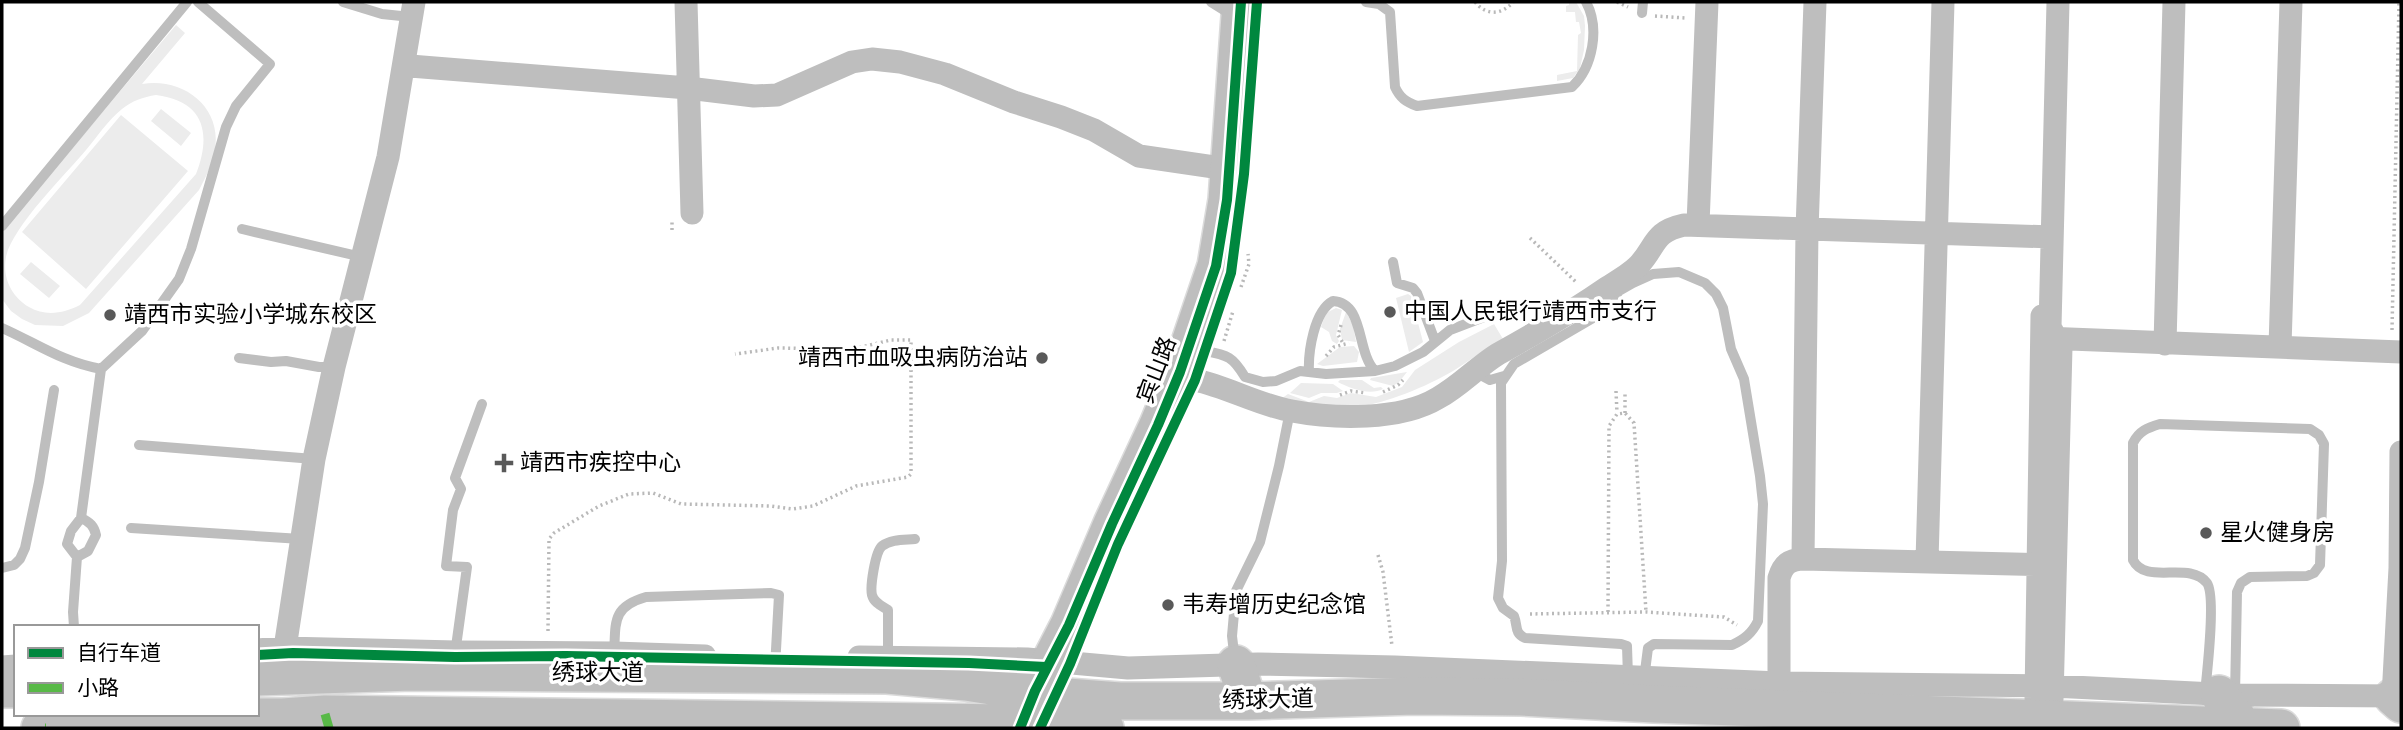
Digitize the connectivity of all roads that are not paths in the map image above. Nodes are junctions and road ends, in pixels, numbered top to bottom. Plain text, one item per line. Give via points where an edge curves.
1 (187, 2) edge
2 (198, 2) edge
3 (343, 2) edge
4 (686, 2) edge
5 (1366, 2) edge
6 (1586, 2) edge
7 (1815, 2) edge
8 (1943, 2) edge
9 (2048, 2) edge
10 (2058, 2) edge
11 (2174, 2) edge
12 (2291, 2) edge
13 (1237, 4) edge
14 (412, 5) edge
15 (1702, 10) edge
16 (410, 66) junction
17 (688, 88) junction
18 (1229, 166) junction
19 (682, 215) road end
20 (1698, 224) junction
21 (2, 226) edge
22 (242, 229) dead end
23 (1807, 230) junction
24 (1934, 234) junction
25 (2047, 236) junction
26 (362, 257) junction
27 (1394, 262) dead end
28 (1484, 317) dead end
29 (2, 328) edge
30 (2048, 338) junction
31 (1435, 341) junction
32 (2165, 344) junction
33 (2394, 345) edge
34 (2280, 346) junction
35 (239, 358) dead end
36 (1200, 365) junction
37 (334, 368) junction
38 (101, 369) junction
39 (1309, 370) junction
40 (1375, 371) junction
41 (1475, 372) junction
42 (1504, 376) junction
43 (54, 390) dead end
44 (482, 404) dead end
45 (1290, 411) junction
46 (139, 445) dead end
47 (2401, 452) edge
48 (314, 459) junction
49 (81, 518) junction
50 (131, 527) dead end
51 (301, 539) junction
52 (915, 539) dead end
53 (76, 558) junction
54 (1803, 559) junction
55 (1927, 561) junction
56 (2047, 565) junction
57 (2, 568) edge
58 (2400, 568) edge
59 (74, 625) edge
60 (259, 651) edge
61 (585, 661) junction
62 (454, 662) junction
63 (1236, 664) junction
64 (282, 665) edge
65 (775, 666) junction
66 (888, 666) junction
67 (1401, 671) junction
68 (1640, 685) junction
69 (1779, 696) junction
70 (2399, 699) edge
71 (1248, 701) junction
72 (1041, 702) edge
73 (2226, 702) edge
74 (2044, 703) junction
75 (327, 721) edge
76 (598, 722) edge
77 (248, 723) edge
78 (40, 728) edge
79 (45, 728) edge
80 (1105, 728) edge
81 (2281, 728) edge

1 - 21 lane
2 - 38 lane via 270,64 236,106 226,127 179,279 142,331
3 - 14 lane via 382,14
4 - 17 street
5 - 6 lane via 1390,12 1395,87 1417,106 1572,87 1583,73 1592,47 1592,20
7 - 23 street
8 - 24 street
9 - 25 street
10 - 25 street
11 - 32 street
12 - 34 street
13 - 18 main road, 宾山路
13 - 36 main road, 宾山路 via 1244,174 1232,262
14 - 16 street
14 - 26 street via 388,157
15 - 20 street
16 - 17 street
16 - 64 street via 387,189 321,460
17 - 18 street via 777,95 852,62 900,62 1061,117 1139,156
17 - 19 street
18 - 72 main road, 宾山路 via 1216,266 1180,372 1069,625
20 - 23 street
20 - 41 street via 1658,235 1637,266
22 - 26 lane
23 - 24 street
23 - 54 street
24 - 25 street
24 - 55 street
25 - 30 street
26 - 37 street
27 - 31 lane via 1397,283 1418,293
28 - 31 lane
29 - 38 lane via 58,357
30 - 32 street
30 - 56 street
31 - 40 lane via 1412,359
32 - 34 street
33 - 34 street
35 - 37 lane
36 - 39 lane via 1230,357 1245,377 1263,382
36 - 45 street
36 - 72 main road, 宾山路
37 - 48 street
38 - 49 lane
39 - 40 lane via 1326,374
39 - 40 lane via 1320,311 1333,301 1353,313 1365,358
41 - 42 lane via 1490,380
41 - 45 street via 1435,401 1380,416
42 - 68 lane via 1498,598 1525,638 1627,646
42 - 68 lane via 1524,357 1600,314 1619,291 1653,274 1679,272 1705,283 1723,308 1731,349 1744,379 1763,504 1758,621 1753,632 1732,645 1654,644 1647,648
43 - 57 lane via 25,548 14,565
44 - 62 lane via 455,478 461,489 453,510 446,566 467,567
45 - 63 lane via 1260,542 1236,591 1232,636
46 - 48 lane
47 - 58 street
48 - 51 street
49 - 53 lane via 68,544
49 - 53 lane via 96,535 88,551
50 - 51 lane
51 - 64 street
52 - 66 lane via 897,540 876,554 871,594 888,610
53 - 59 lane
54 - 55 street
54 - 69 street via 1790,561 1779,578
55 - 56 street
56 - 74 street
58 - 70 street
60 - 64 street
61 - 62 main road, 绣球大道
61 - 65 main road, 绣球大道
61 - 65 lane via 624,606 634,600 771,593 779,595
62 - 64 main road, 绣球大道
63 - 67 street
63 - 71 main road
63 - 72 street via 1128,668
65 - 66 main road, 绣球大道
66 - 72 main road, 绣球大道
67 - 68 main road, 绣球大道 via 1521,697
67 - 71 main road, 绣球大道
68 - 69 main road, 绣球大道
69 - 74 main road, 绣球大道
70 - 73 street
71 - 72 main road, 绣球大道
72 - 76 main road, 绣球大道
72 - 80 main road, 绣球大道
73 - 73 lane via 2210,627 2210,588 2196,574 2145,571 2133,560 2133,443 2137,435 2160,424 2310,429 2324,444 2320,565 2307,576 2249,577 2241,583
73 - 74 main road, 绣球大道
73 - 74 street
73 - 81 main road, 绣球大道
75 - 76 main road, 绣球大道
75 - 77 main road, 绣球大道 via 283,717
77 - 79 main road, 绣球大道 via 201,717
78 - 79 main road, 绣球大道

